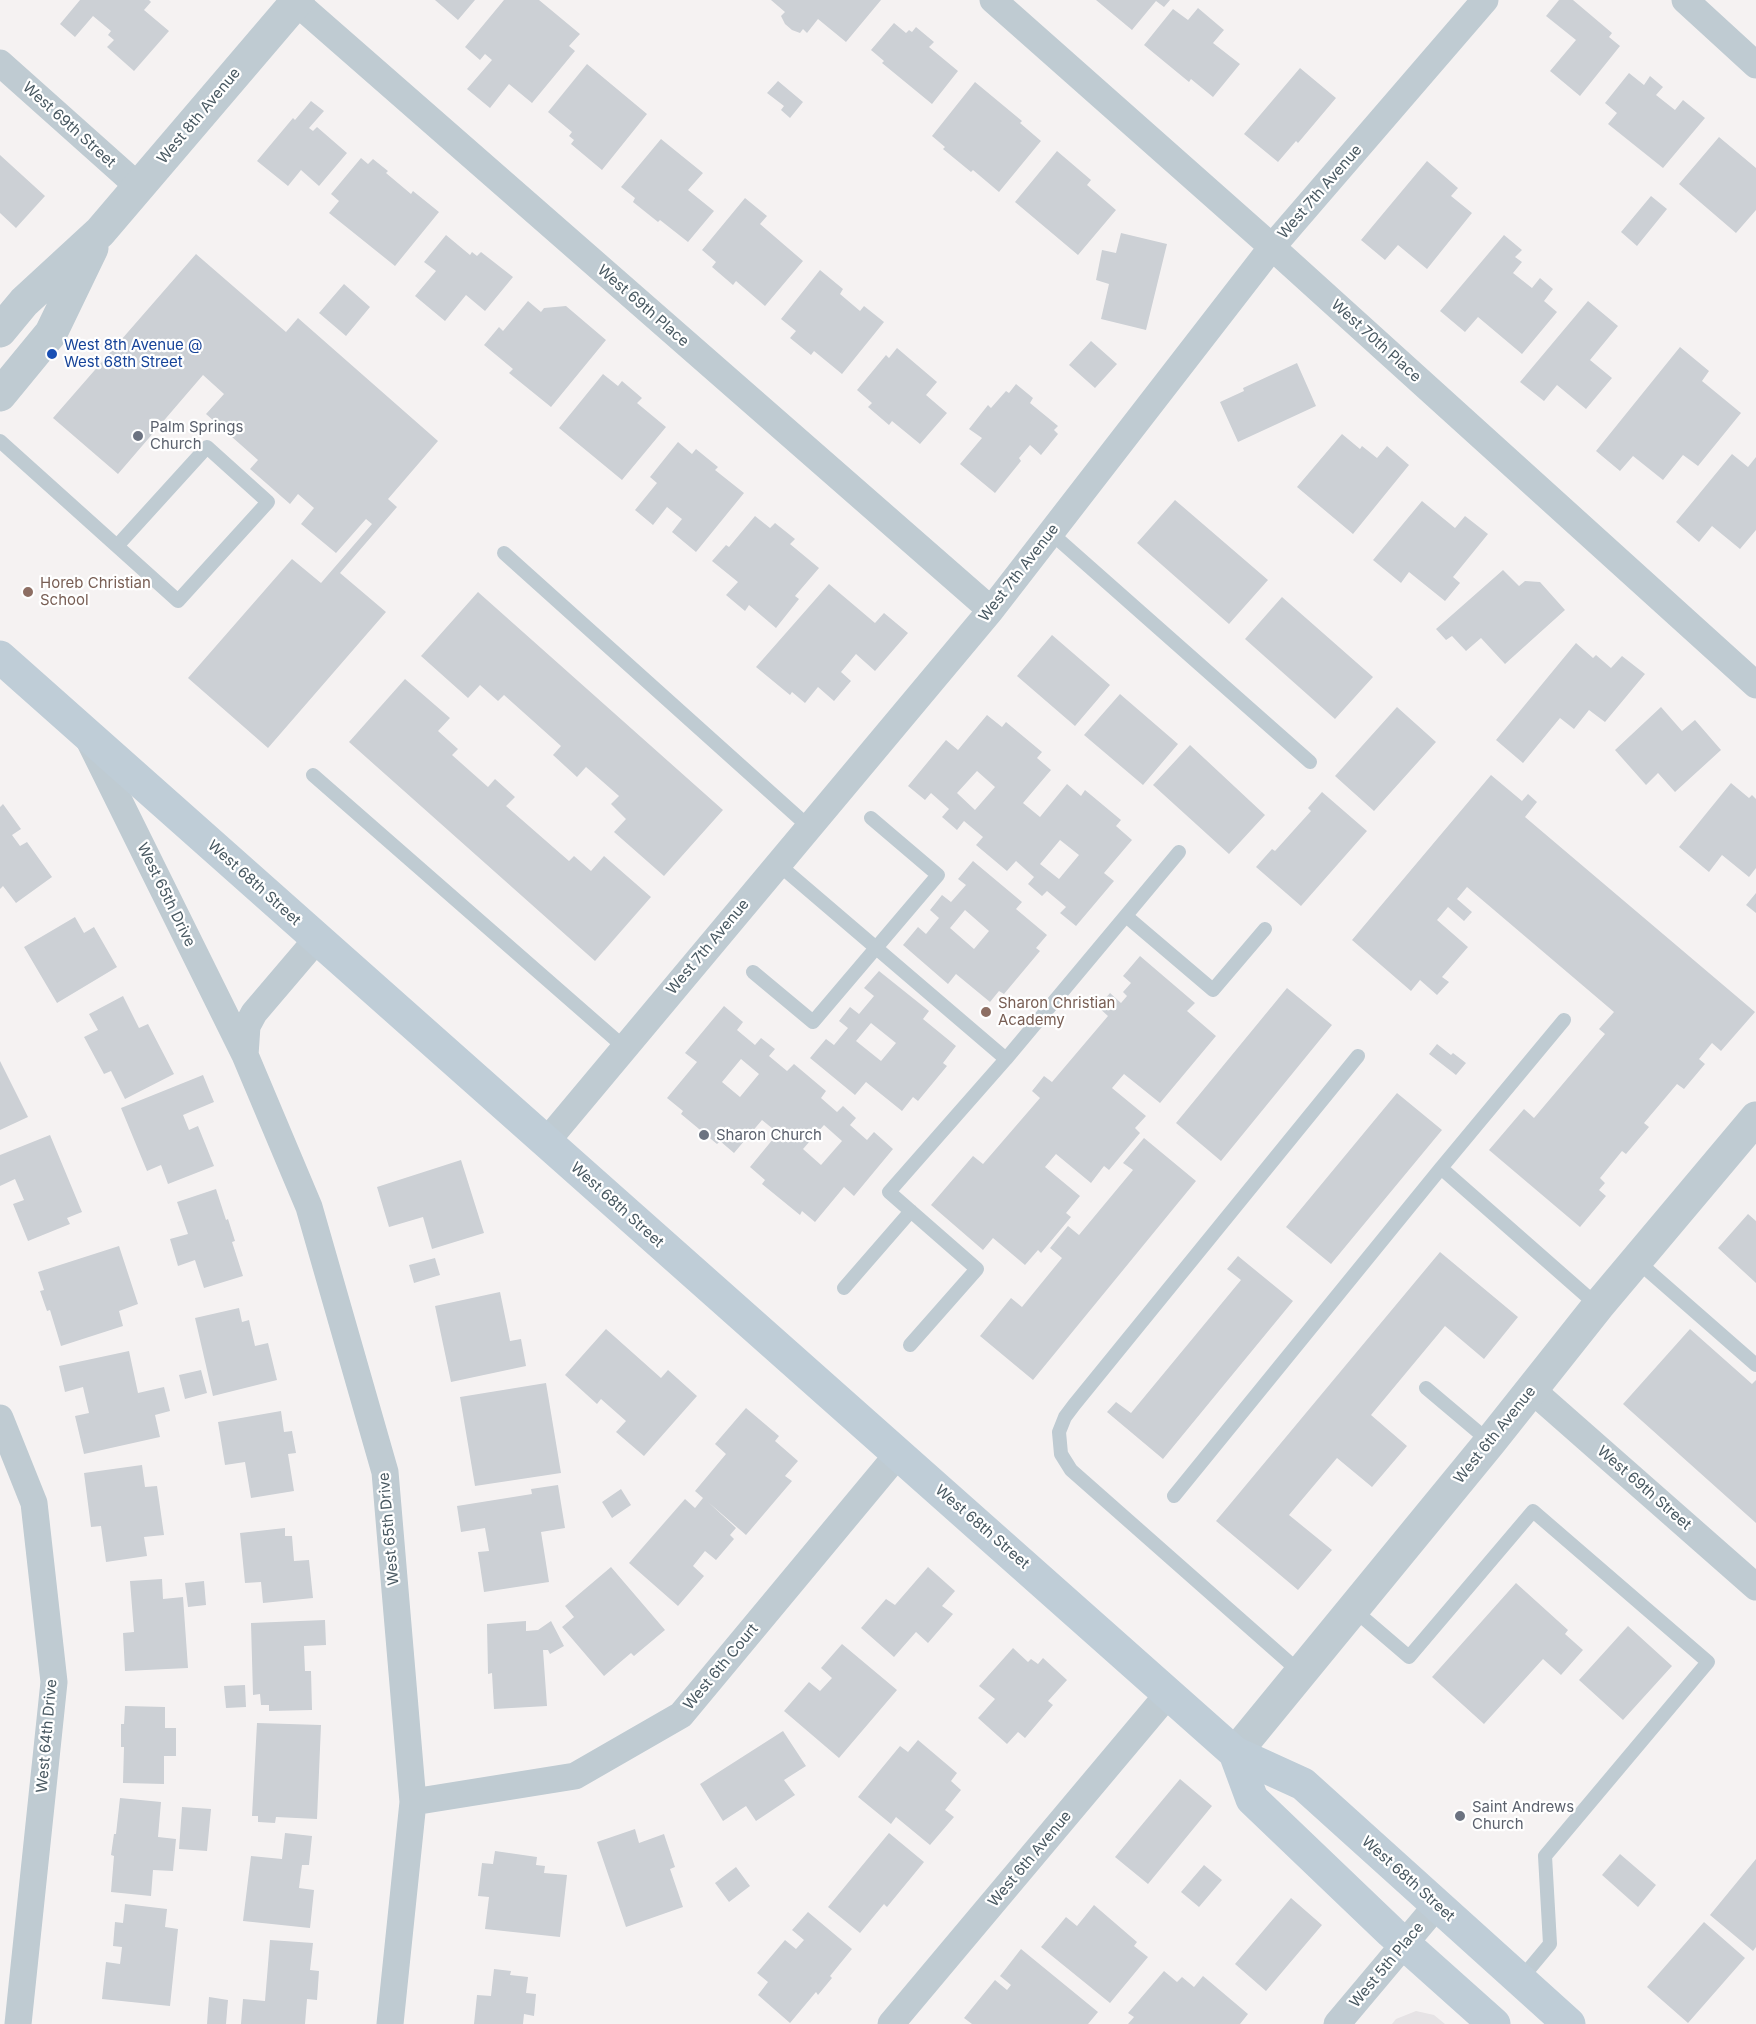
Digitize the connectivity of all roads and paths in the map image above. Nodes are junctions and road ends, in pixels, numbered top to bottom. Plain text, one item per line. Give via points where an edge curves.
1 (993, 0) edge
2 (1485, 0) edge
3 (1685, 0) edge
4 (297, 1) edge
5 (0, 63) edge
6 (1756, 65) edge
7 (139, 187) junction
8 (100, 232) junction
9 (1272, 247) junction
10 (0, 331) edge
11 (0, 395) edge
12 (0, 441) edge
13 (1051, 532) junction
14 (117, 546) junction
15 (504, 553) dead end
16 (991, 610) junction
17 (0, 657) edge
18 (1756, 684) edge
19 (86, 734) junction
20 (1310, 762) dead end
21 (313, 775) dead end
22 (871, 818) dead end
23 (809, 827) junction
24 (1179, 852) dead end
25 (778, 864) junction
26 (1126, 916) junction
27 (1265, 930) dead end
28 (317, 939) junction
29 (876, 948) junction
30 (753, 972) dead end
31 (1564, 1020) dead end
32 (624, 1047) junction
33 (246, 1055) junction
34 (1358, 1056) dead end
35 (1006, 1059) junction
36 (1756, 1118) edge
37 (546, 1142) junction
38 (1441, 1168) junction
39 (911, 1211) junction
40 (1636, 1260) junction
41 (844, 1288) dead end
42 (1598, 1306) junction
43 (910, 1346) dead end
44 (1756, 1365) edge
45 (1426, 1388) dead end
46 (1532, 1390) junction
47 (0, 1418) edge
48 (1490, 1442) junction
49 (898, 1454) junction
50 (1174, 1496) dead end
51 (1756, 1587) edge
52 (1353, 1608) junction
53 (1301, 1673) junction
54 (1169, 1693) junction
55 (1235, 1753) junction
56 (413, 1802) junction
57 (1437, 1905) junction
58 (1404, 1944) junction
59 (1520, 1980) junction
60 (18, 2024) edge
61 (390, 2024) edge
62 (891, 2024) edge
63 (1337, 2024) edge
64 (1494, 2024) edge
65 (1569, 2024) edge

1 - 9 street, West 70th Place
2 - 9 street, West 7th Avenue
3 - 6 street
4 - 7 street, West 8th Avenue
4 - 16 street, West 69th Place
5 - 7 street, West 69th Street
7 - 8 street, West 8th Avenue
8 - 10 street, West 8th Avenue via 24,302
8 - 11 street, West 8th Avenue via 51,333
9 - 13 street, West 7th Avenue
9 - 18 street, West 70th Place
12 - 14 lane
13 - 16 street, West 7th Avenue
13 - 20 lane
14 - 14 lane via 207,447 268,502 178,601
15 - 23 lane
16 - 23 street, West 7th Avenue
17 - 19 main road, West 68th Street
19 - 28 main road, West 68th Street
19 - 33 street, West 65th Drive
21 - 32 lane
22 - 29 lane via 938,875
23 - 25 street, West 7th Avenue
24 - 26 lane
25 - 29 lane
25 - 32 street, West 7th Avenue
26 - 27 lane via 1213,990
26 - 35 lane
28 - 33 street, West 65th Drive via 254,1013 247,1026
28 - 37 main road, West 68th Street
29 - 30 lane via 813,1022
29 - 35 lane
31 - 38 lane
32 - 37 street, West 7th Avenue
33 - 56 street, West 65th Drive via 309,1207 386,1472
34 - 53 lane via 1074,1405 1059,1432 1061,1454 1071,1470
35 - 39 lane via 889,1192
36 - 40 street, West 6th Avenue
37 - 49 main road, West 68th Street
38 - 42 lane
38 - 50 lane
39 - 41 lane
39 - 43 lane via 977,1269
40 - 42 street, West 6th Avenue
40 - 44 lane
42 - 46 street, West 6th Avenue
45 - 48 lane
46 - 48 street, West 6th Avenue
46 - 51 street, West 69th Street
47 - 60 street, West 64th Drive via 34,1503 54,1682
48 - 52 street, West 6th Avenue
49 - 54 main road, West 68th Street
49 - 56 street, West 6th Court via 681,1715 575,1776
52 - 53 street, West 6th Avenue
52 - 59 lane via 1410,1657 1533,1511 1708,1662 1545,1856 1550,1944
53 - 55 street, West 6th Avenue
54 - 55 main road, West 68th Street
54 - 62 street, West 6th Avenue
55 - 57 main road, West 68th Street via 1303,1784
55 - 58 main road, West 68th Street via 1252,1799
56 - 61 street, West 65th Drive
57 - 58 street, West 5th Place
57 - 59 main road, West 68th Street
58 - 63 street, West 5th Place
58 - 64 main road, West 68th Street
59 - 65 main road, West 68th Street

